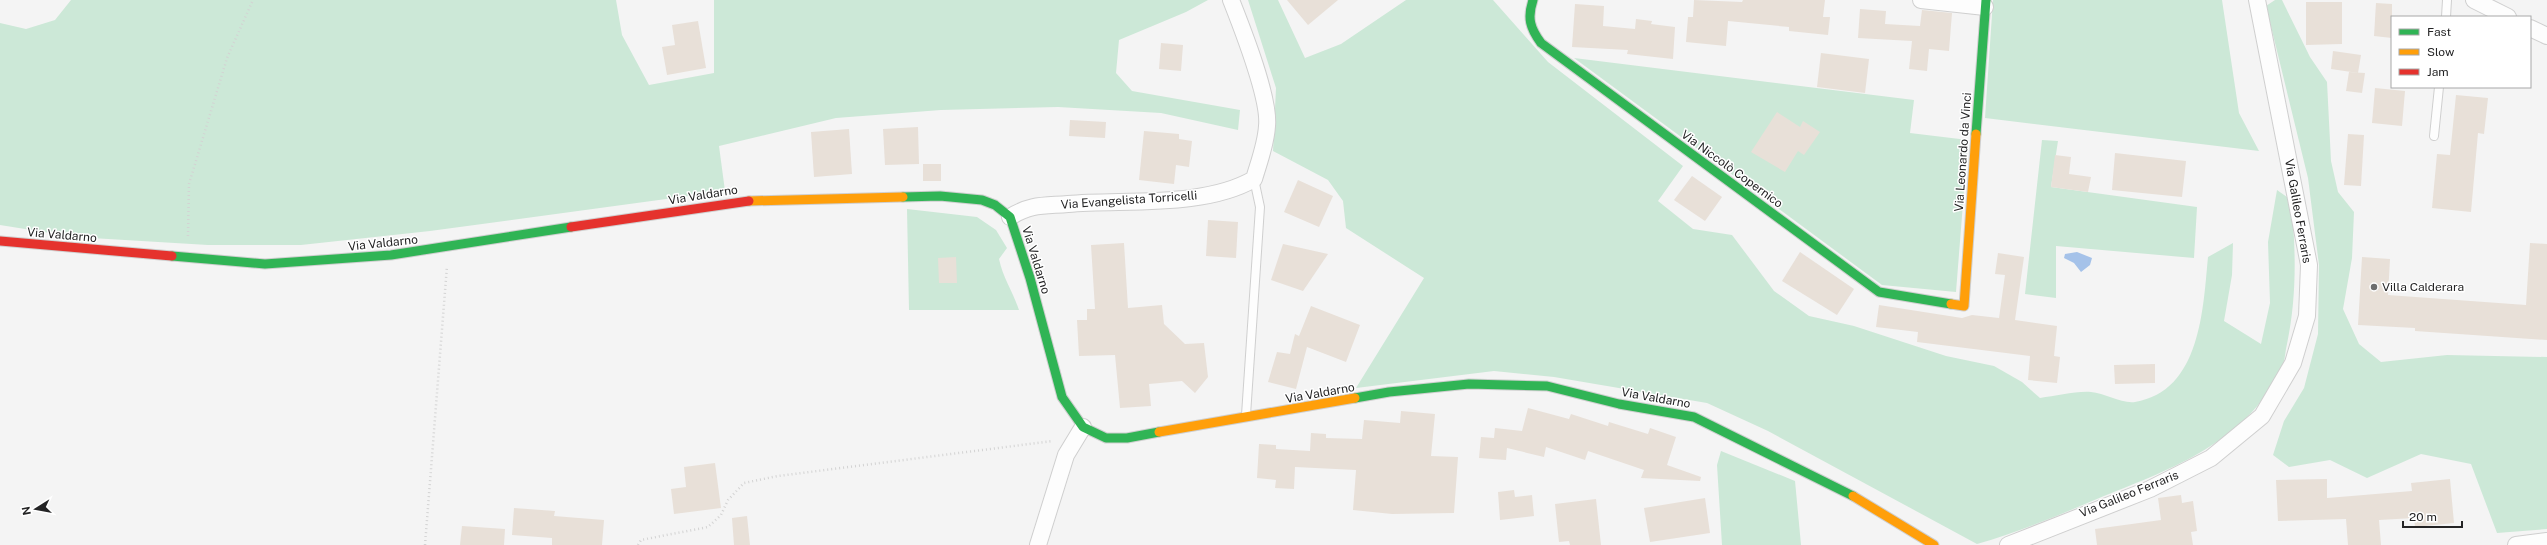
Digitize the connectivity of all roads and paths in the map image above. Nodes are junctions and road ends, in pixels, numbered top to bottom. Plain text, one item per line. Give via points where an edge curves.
1 (253, 0) edge
2 (1231, 0) edge
3 (1533, 0) edge
4 (1921, 0) edge
5 (2257, 0) edge
6 (2447, 0) edge
7 (2474, 0) edge
8 (1986, 3) edge
9 (2446, 16) edge
10 (2506, 16) edge
11 (2531, 28) edge
12 (2547, 36) edge
13 (2438, 88) edge
14 (2434, 136) dead end
15 (1254, 179) junction
16 (1010, 217) junction
17 (0, 241) edge
18 (448, 247) junction
19 (187, 258) junction
20 (1964, 306) joint
21 (1246, 416) junction
22 (1079, 433) junction
23 (2547, 541) edge
24 (425, 545) edge
25 (638, 545) edge
26 (1038, 545) edge
27 (1934, 545) edge
28 (2008, 545) edge
29 (2516, 545) edge

1 - 19 path via 227,58 189,184
2 - 15 street via 1243,28 1264,97 1268,124
3 - 20 street, Via Niccolò Copernico via 1528,13 1531,29 1541,43 1879,292
4 - 8 street
5 - 28 street, Via Galileo Ferraris via 2309,265 2307,316 2293,363 2262,416 2211,458 2150,489
6 - 9 lane
7 - 10 street
8 - 20 street, Via Leonardo da Vinci
11 - 12 street
13 - 14 lane
15 - 16 street, Via Evangelista Torricelli via 1237,189 1220,194 1148,201 1026,207
15 - 21 lane via 1260,207
16 - 18 street, Via Valdarno via 995,205 982,200 940,196 740,201
16 - 22 street, Via Valdarno via 1030,278 1062,397
17 - 19 street, Via Valdarno
18 - 19 street, Via Valdarno via 391,255 265,264
18 - 24 path
21 - 22 street, Via Valdarno via 1127,438 1106,438
21 - 27 street, Via Valdarno via 1315,407 1389,392 1469,384 1547,386 1619,404 1694,417 1854,497
22 - 25 path via 744,483 728,500 721,515 708,527 641,540
22 - 26 street via 1066,455
23 - 29 street

